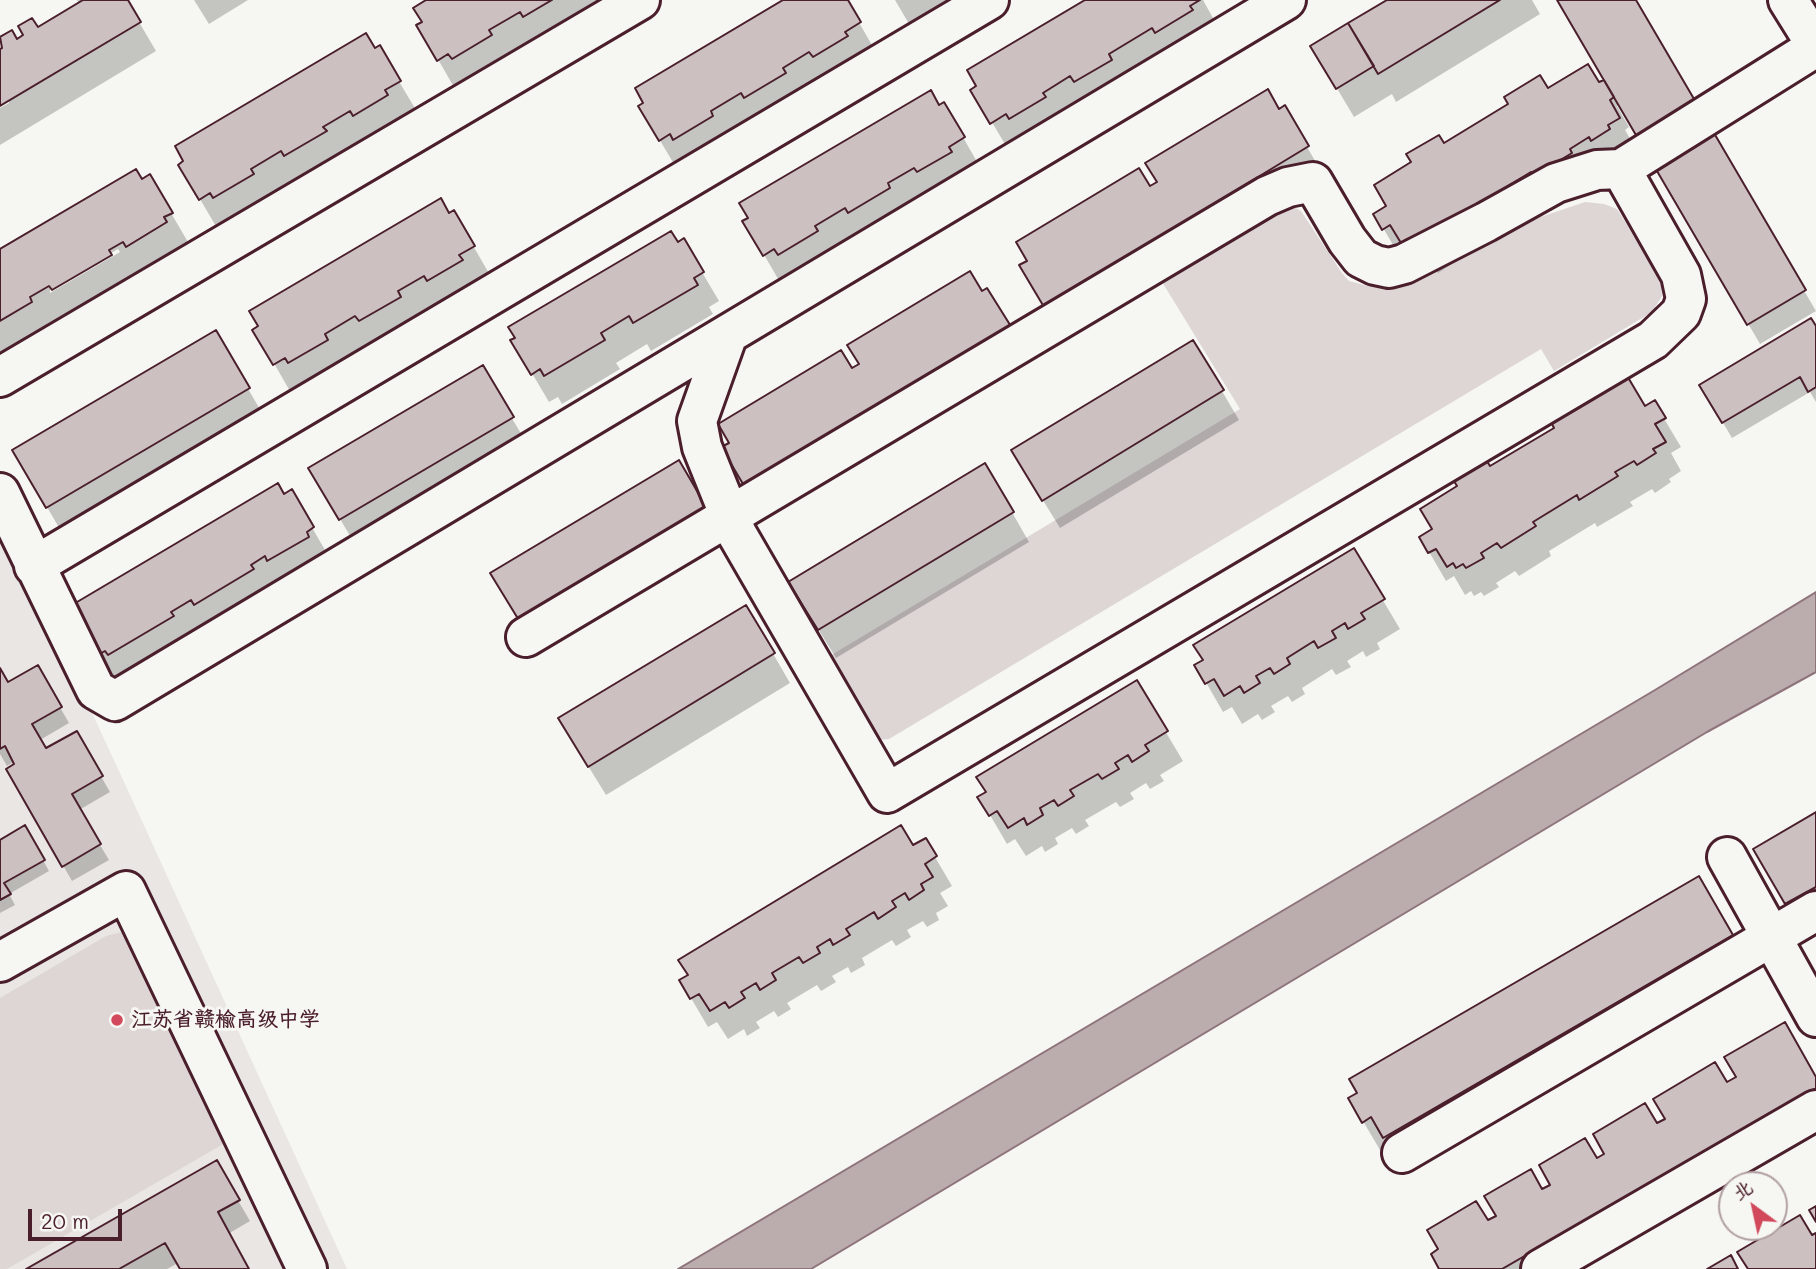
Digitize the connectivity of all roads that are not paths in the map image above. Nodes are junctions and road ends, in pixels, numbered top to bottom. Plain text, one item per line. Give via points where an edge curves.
1 (640, 0) edge
2 (989, 0) edge
3 (1286, 0) edge
4 (1788, 0) edge
5 (1816, 46) edge
6 (1621, 169) junction
7 (728, 334) junction
8 (0, 377) edge
9 (0, 493) edge
10 (730, 516) junction
11 (34, 566) junction
12 (526, 637) dead end
13 (1727, 857) dead end
14 (1816, 911) edge
15 (1772, 937) junction
16 (0, 962) edge
17 (1816, 1017) edge
18 (1816, 1110) edge
19 (1402, 1153) dead end
20 (307, 1269) edge
21 (1541, 1269) edge

1 - 8 main road
2 - 11 main road
3 - 7 main road
4 - 5 main road
5 - 6 main road
6 - 10 main road via 1597,170 1556,183 1416,258 1388,268 1361,258 1313,182 1288,187
6 - 10 main road via 1681,275 1686,299 1681,313 1653,340 887,793
7 - 10 main road via 696,421
7 - 11 main road via 115,701 96,690
9 - 11 main road
10 - 12 main road
13 - 15 main road
14 - 15 main road
15 - 17 main road
15 - 19 main road
16 - 20 main road via 126,891
18 - 21 main road

